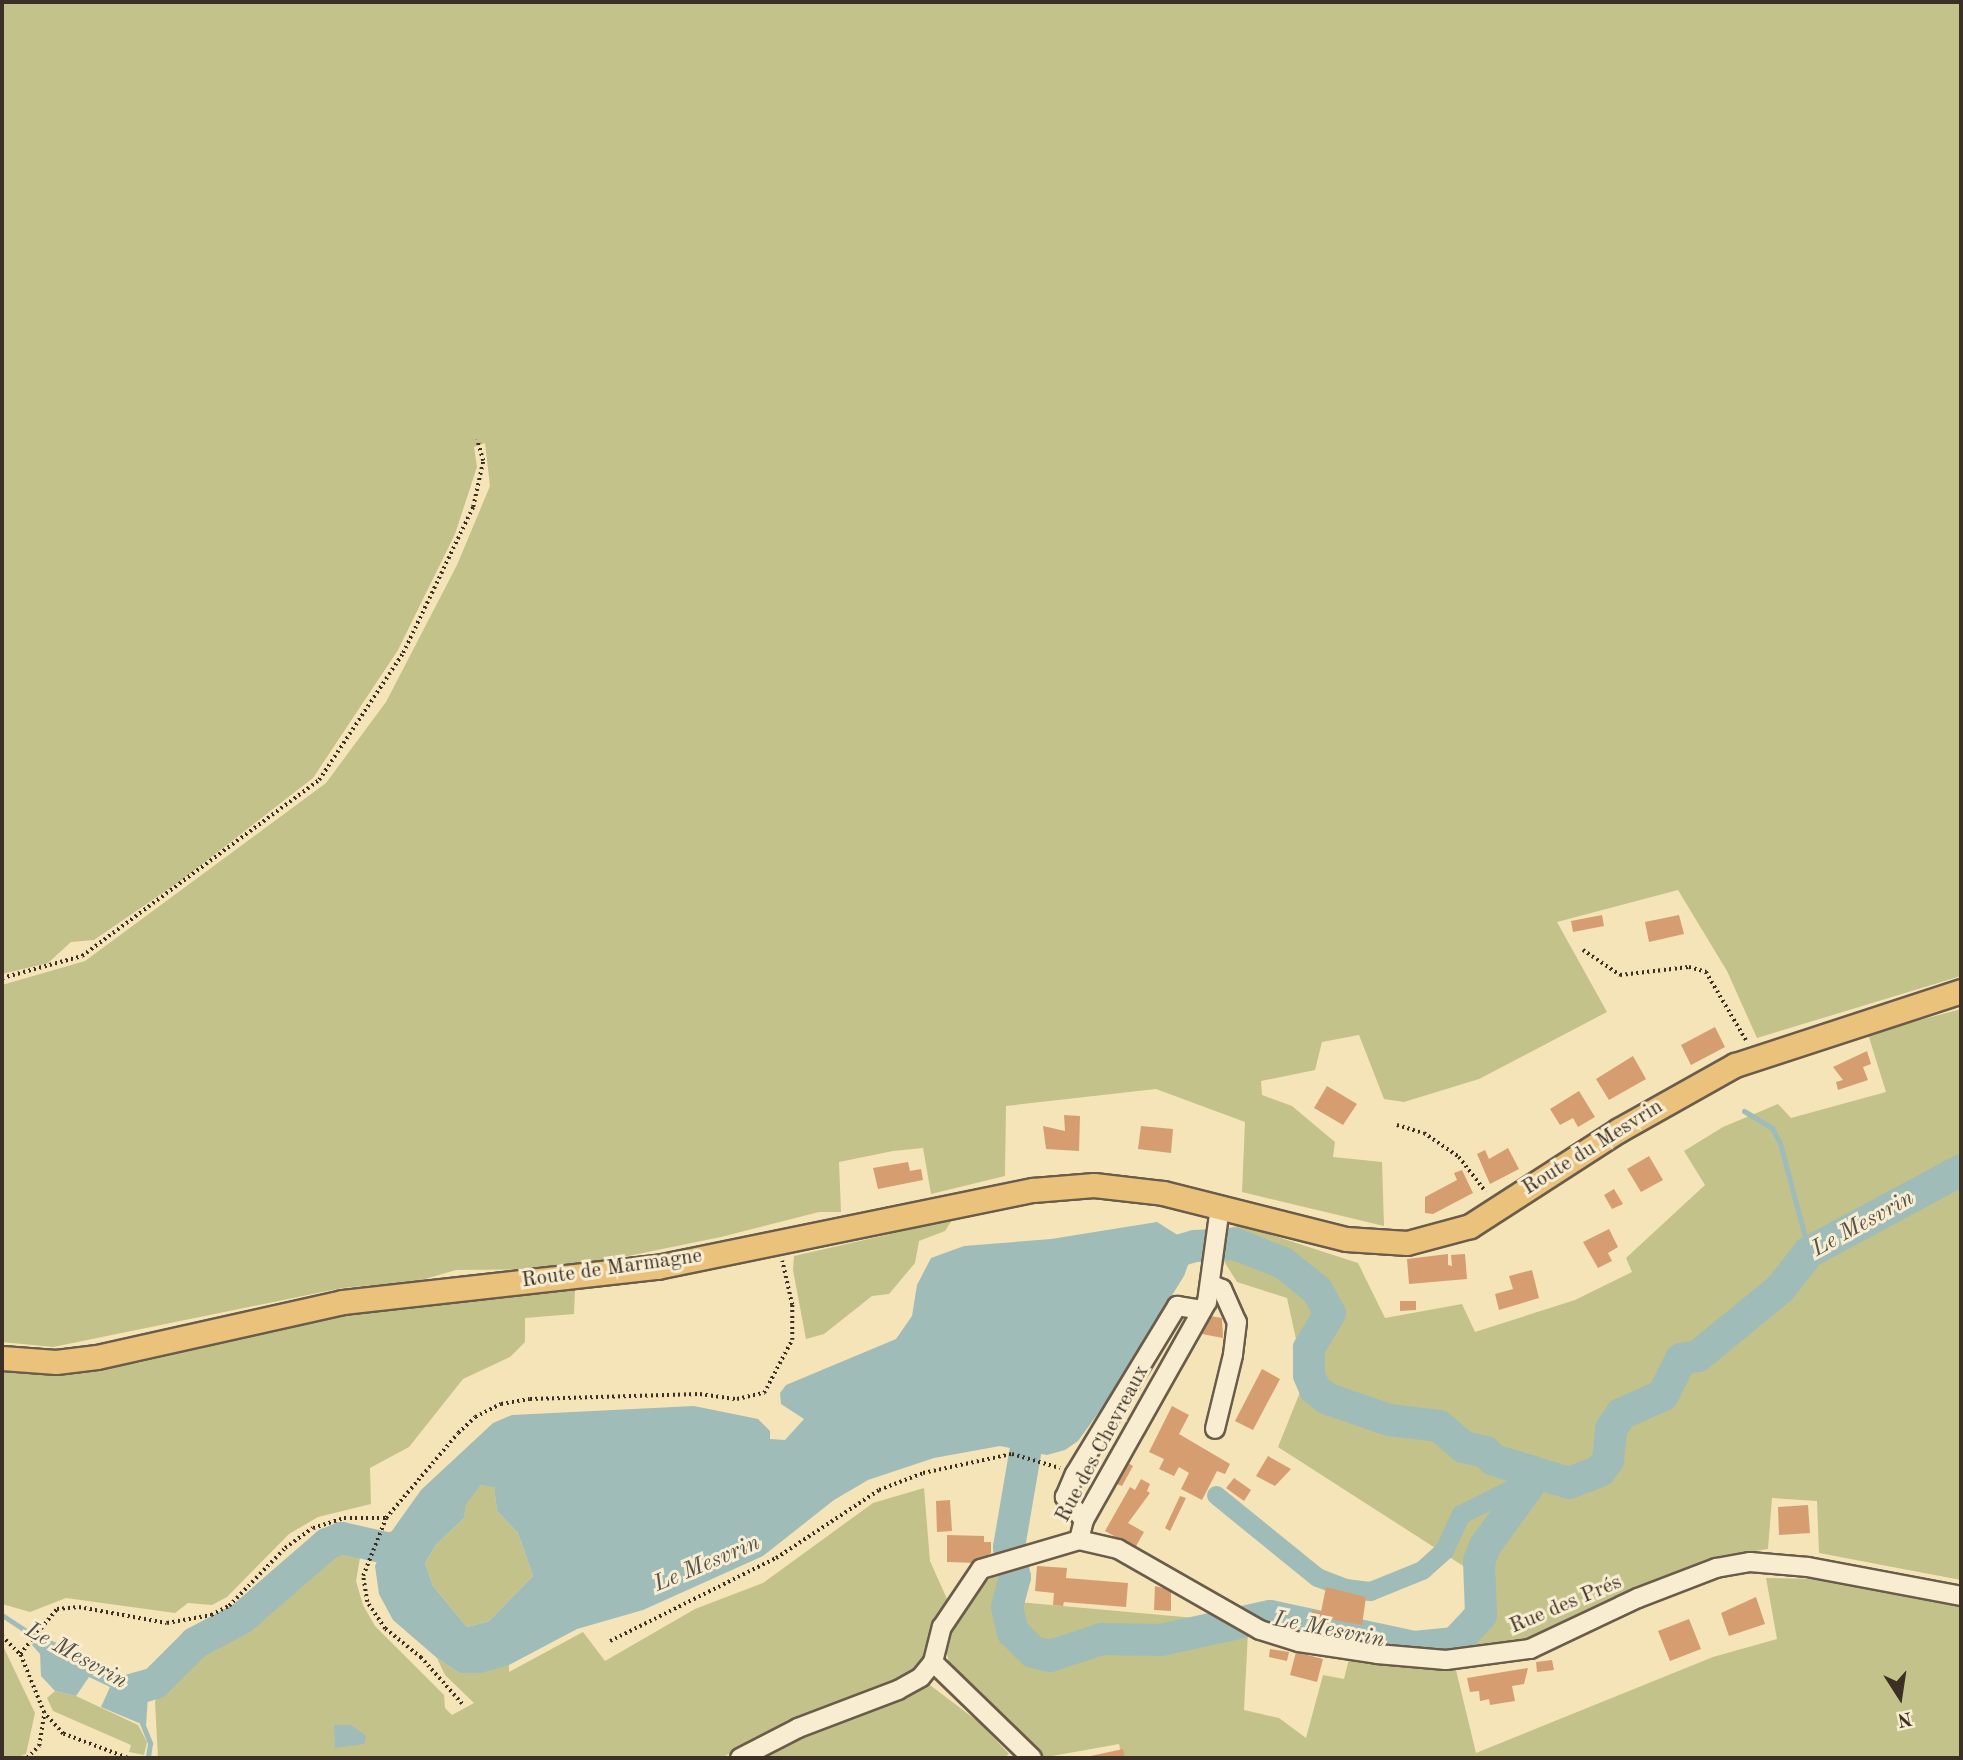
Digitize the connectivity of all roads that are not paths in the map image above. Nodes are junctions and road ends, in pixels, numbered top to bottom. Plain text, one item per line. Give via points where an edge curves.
1 (1961, 991) edge
2 (1218, 1218) junction
3 (1210, 1284) junction
4 (1202, 1311) junction
5 (2, 1358) edge
6 (1215, 1429) dead end
7 (1084, 1520) junction
8 (1079, 1540) junction
9 (1961, 1596) edge
10 (933, 1662) junction
11 (740, 1758) edge
12 (1032, 1758) edge

1 - 2 main road, Route du Mesvrin via 1756,1056 1677,1095 1470,1226 1437,1237 1380,1244
2 - 3 street, Rue des Chevreaux
2 - 5 main road, Route de Marmagne via 1163,1192 1094,1185 1033,1190 657,1267 343,1302 97,1357 56,1362
3 - 4 street, Rue des Chevreaux
3 - 6 street via 1222,1289 1237,1322
4 - 7 street, Rue des Chevreaux
4 - 7 street via 1177,1306 1075,1474 1065,1497
7 - 8 street, Rue des Chevreaux
8 - 9 street, Rue des Prés via 1118,1549 1260,1630 1377,1654 1490,1657 1530,1649 1716,1568 1769,1560
8 - 10 street, Rue des Chevreaux via 981,1569 942,1626
10 - 11 street via 921,1677 898,1690 798,1728
10 - 12 street

